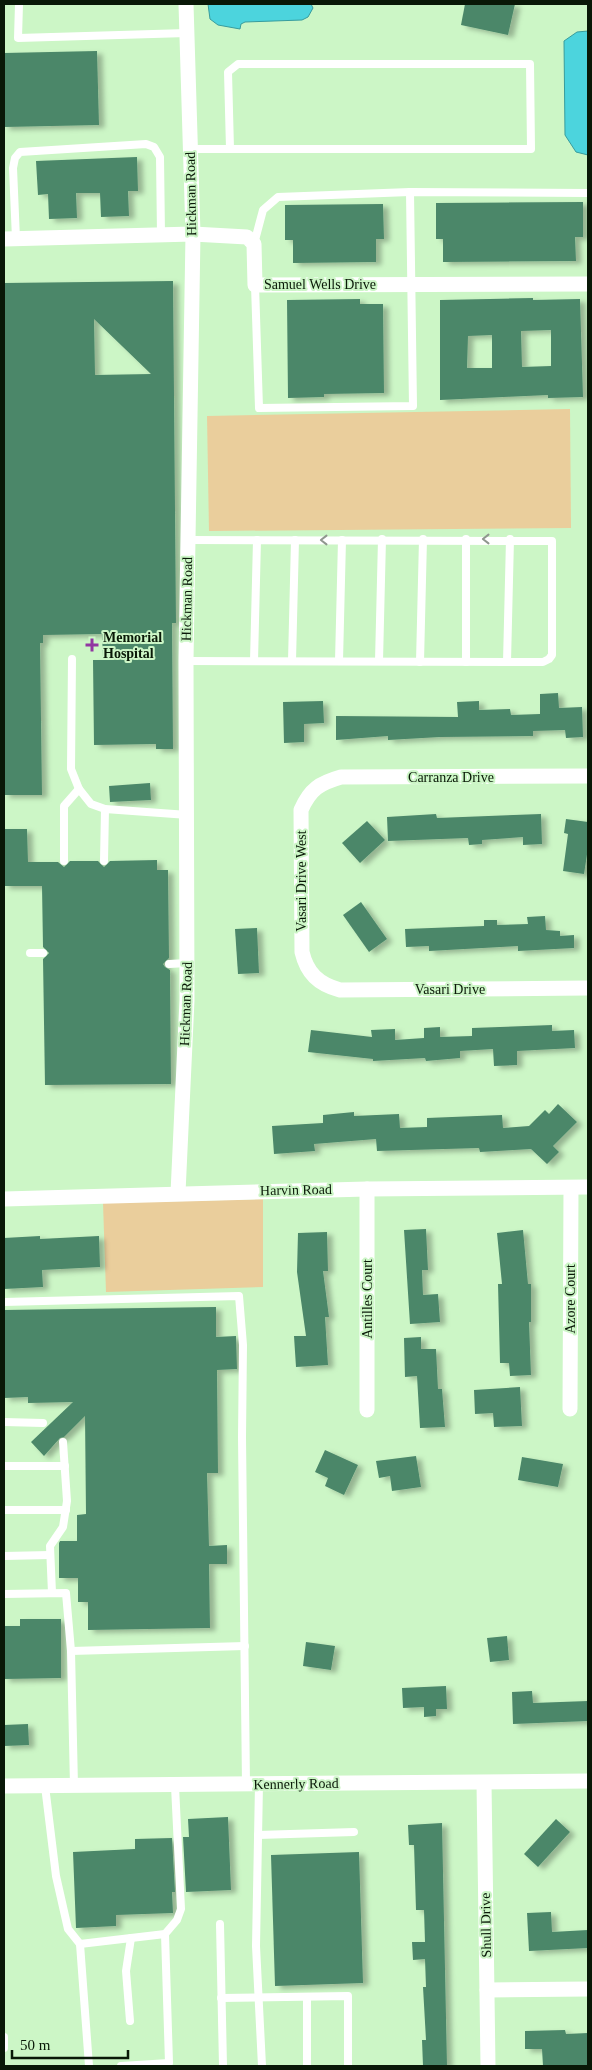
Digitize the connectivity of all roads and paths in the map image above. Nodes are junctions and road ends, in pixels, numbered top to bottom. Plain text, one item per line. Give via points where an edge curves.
1 (19, 4) edge
2 (186, 4) edge
3 (187, 33) junction
4 (191, 149) junction
5 (230, 149) junction
6 (410, 192) junction
7 (588, 193) edge
8 (193, 234) junction
9 (161, 235) junction
10 (10, 239) edge
11 (254, 244) junction
12 (411, 284) junction
13 (588, 284) edge
14 (255, 285) junction
15 (382, 539) junction
16 (423, 539) junction
17 (466, 539) junction
18 (510, 539) junction
19 (188, 540) junction
20 (257, 540) junction
21 (295, 540) junction
22 (342, 540) junction
23 (72, 659) dead end
24 (186, 660) junction
25 (254, 661) junction
26 (292, 661) junction
27 (339, 661) junction
28 (379, 661) junction
29 (420, 662) junction
30 (466, 662) junction
31 (507, 662) junction
32 (588, 776) edge
33 (316, 786) joint
34 (79, 789) junction
35 (105, 810) junction
36 (188, 815) junction
37 (64, 861) dead end
38 (104, 861) dead end
39 (30, 953) dead end
40 (43, 953) dead end
41 (187, 963) junction
42 (170, 964) dead end
43 (315, 978) joint
44 (588, 988) edge
45 (368, 1188) junction
46 (571, 1188) junction
47 (588, 1188) edge
48 (178, 1193) junction
49 (4, 1199) edge
50 (4, 1302) edge
51 (367, 1410) dead end
52 (570, 1410) dead end
53 (4, 1422) edge
54 (43, 1423) dead end
55 (63, 1442) dead end
56 (4, 1466) edge
57 (65, 1466) junction
58 (4, 1510) edge
59 (66, 1510) junction
60 (50, 1555) junction
61 (4, 1556) edge
62 (52, 1593) junction
63 (4, 1594) edge
64 (245, 1646) junction
65 (71, 1651) junction
66 (588, 1781) edge
67 (484, 1783) junction
68 (252, 1785) junction
69 (4, 1786) edge
70 (46, 1786) junction
71 (74, 1786) junction
72 (174, 1786) junction
73 (354, 1832) dead end
74 (258, 1835) junction
75 (220, 1924) dead end
76 (165, 1934) junction
77 (132, 1938) junction
78 (80, 1944) junction
79 (487, 1990) junction
80 (588, 1990) edge
81 (260, 1997) junction
82 (307, 1997) junction
83 (221, 1998) junction
84 (130, 2021) dead end
85 (4, 2037) edge
86 (4, 2048) edge
87 (89, 2066) edge
88 (121, 2066) edge
89 (223, 2066) edge
90 (262, 2066) edge
91 (307, 2066) edge
92 (348, 2066) edge
93 (488, 2066) edge

1 - 3 lane via 18,38
2 - 3 street, Hickman Road
3 - 4 street, Hickman Road
4 - 5 lane
4 - 8 street, Hickman Road
5 - 5 lane via 531,149 530,64 238,64 228,72
6 - 7 lane
6 - 11 lane via 278,197 263,210
6 - 12 lane
8 - 9 street
8 - 11 street via 247,237
8 - 19 street, Hickman Road
9 - 10 street
9 - 10 lane via 160,157 154,147 146,144 20,152 13,168
11 - 14 street, Samuel Wells Drive
12 - 13 street, Samuel Wells Drive
12 - 14 street, Samuel Wells Drive
12 - 14 lane via 413,406 259,408
15 - 16 lane
15 - 22 lane
15 - 28 lane
16 - 17 lane
16 - 29 lane
18 -> 17 lane
17 - 30 lane
18 - 31 lane
18 - 31 lane via 552,540 552,655 543,662
19 - 20 lane
19 - 24 street, Hickman Road
20 - 21 lane
20 - 25 lane
22 -> 21 lane
21 - 26 lane
22 - 27 lane
23 - 34 lane via 71,768
24 - 25 lane
24 - 36 street, Hickman Road
25 - 26 lane
26 - 27 lane
27 - 28 lane
28 - 29 lane
29 - 30 lane
30 - 31 lane
32 - 33 street, Carranza Drive via 341,777
33 - 43 street, Vasari Drive West via 307,795 301,810 302,952 305,966
34 - 35 lane via 91,804
34 - 37 lane via 64,806
35 - 36 lane
35 - 38 lane
36 - 41 street, Hickman Road
39 - 40 lane
41 - 42 lane
41 - 48 street, Hickman Road
43 - 44 street, Vasari Drive via 325,986 340,990
45 - 46 street, Harvin Road
45 - 48 street, Harvin Road
45 - 51 street, Antilles Court
46 - 47 street, Harvin Road
46 - 52 street, Azore Court
48 - 49 street, Harvin Road
50 - 64 lane via 239,1296 243,1345
53 - 54 lane
55 - 57 lane
56 - 57 lane
57 - 59 lane
58 - 59 lane
59 - 60 lane via 62,1527 50,1546
60 - 61 lane
60 - 62 lane
62 - 63 lane
62 - 65 lane via 66,1593
64 - 65 lane
64 - 68 lane
65 - 71 lane
66 - 67 street, Kennerly Road
67 - 68 street, Kennerly Road
67 - 79 street, Shull Drive
68 - 72 street, Kennerly Road
68 - 74 lane
69 - 70 street, Kennerly Road
70 - 71 street, Kennerly Road
70 - 78 lane via 56,1876 68,1929
71 - 72 street, Kennerly Road
72 - 76 lane via 181,1909 177,1920
73 - 74 lane
74 - 81 lane via 256,1946
75 - 83 lane
76 - 77 lane
76 - 88 lane via 169,2064
77 - 78 lane
77 - 84 lane via 126,1970
78 - 87 lane
79 - 80 street
79 - 93 street, Shull Drive
81 - 82 lane
81 - 83 lane
81 - 90 lane
82 - 91 lane
82 - 92 lane via 348,1996
83 - 89 lane
85 - 86 lane

